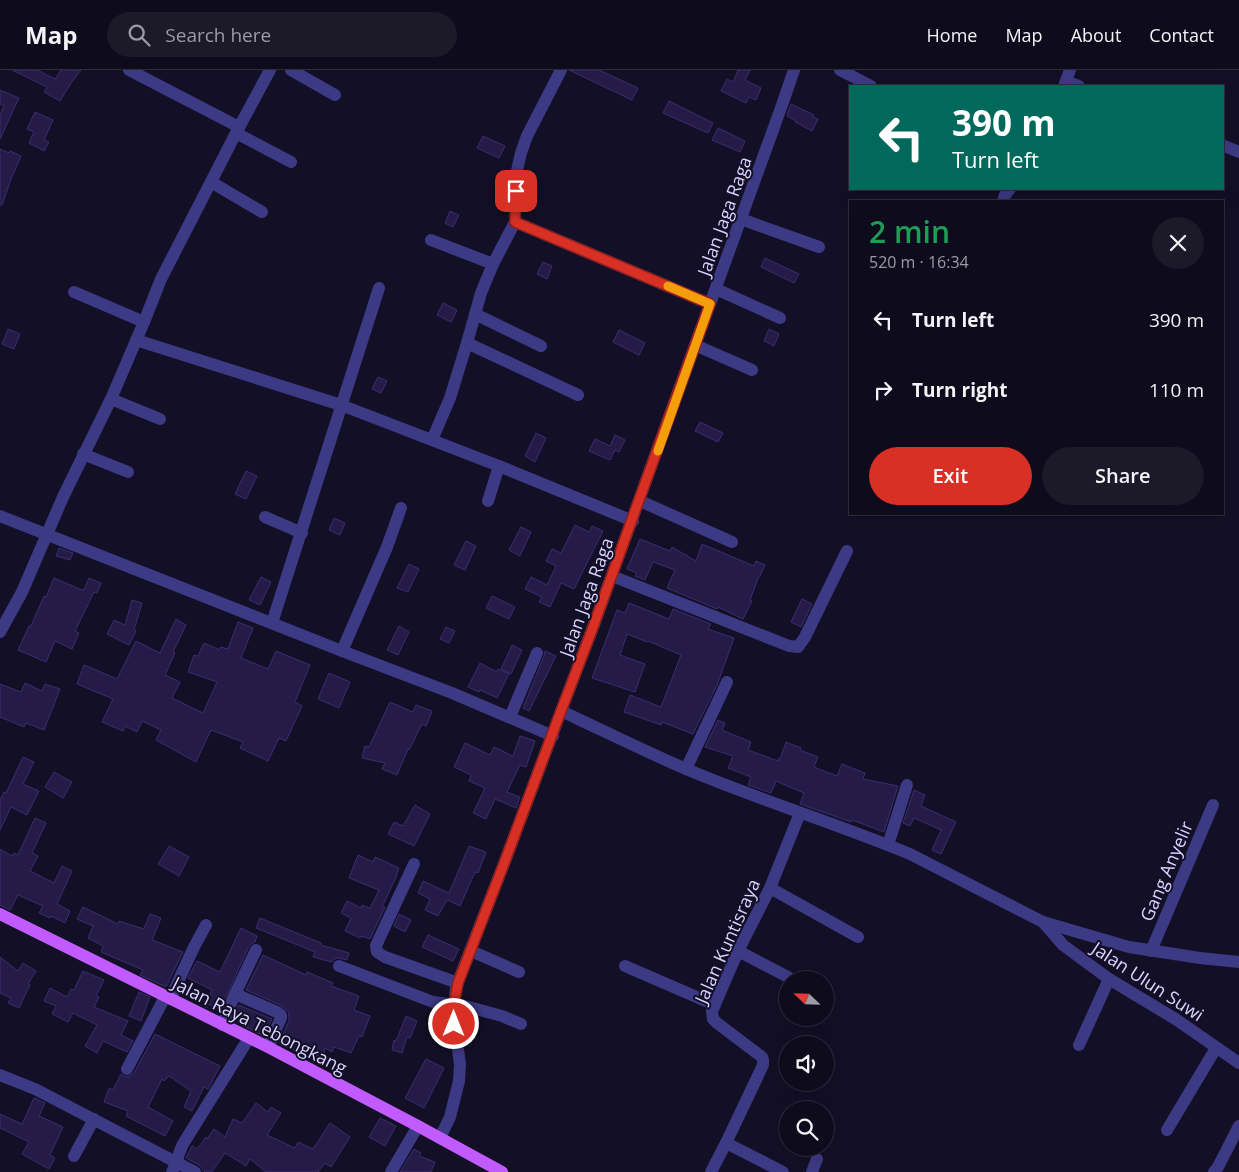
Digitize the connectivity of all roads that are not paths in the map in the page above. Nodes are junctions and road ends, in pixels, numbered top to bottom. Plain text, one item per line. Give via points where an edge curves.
1 (129, 70) edge
2 (270, 70) edge
3 (291, 70) edge
4 (561, 70) edge
5 (794, 70) edge
6 (840, 70) edge
7 (1067, 79) edge
8 (869, 85) edge
9 (1078, 85) edge
10 (335, 95) dead end
11 (238, 130) junction
12 (1224, 146) edge
13 (1239, 152) edge
14 (291, 162) dead end
15 (211, 182) junction
16 (262, 212) dead end
17 (741, 219) junction
18 (515, 222) junction
19 (431, 240) dead end
20 (819, 247) dead end
21 (493, 264) junction
22 (379, 288) dead end
23 (716, 289) junction
24 (74, 292) dead end
25 (710, 304) junction
26 (475, 314) junction
27 (780, 318) dead end
28 (144, 322) junction
29 (136, 340) junction
30 (467, 344) junction
31 (695, 345) junction
32 (541, 346) dead end
33 (752, 370) dead end
34 (578, 395) dead end
35 (111, 399) junction
36 (341, 405) junction
37 (160, 419) dead end
38 (432, 440) junction
39 (83, 454) junction
40 (499, 466) junction
41 (128, 472) dead end
42 (488, 501) dead end
43 (640, 501) junction
44 (402, 508) dead end
45 (0, 516) edge
46 (265, 517) dead end
47 (633, 520) junction
48 (302, 533) junction
49 (47, 534) junction
50 (732, 542) dead end
51 (847, 551) dead end
52 (612, 576) junction
53 (272, 623) junction
54 (0, 632) edge
55 (342, 651) junction
56 (537, 653) dead end
57 (726, 682) dead end
58 (561, 711) junction
59 (510, 717) junction
60 (552, 736) junction
61 (686, 769) junction
62 (908, 785) dead end
63 (1213, 805) dead end
64 (800, 813) junction
65 (888, 845) junction
66 (414, 864) dead end
67 (770, 888) junction
68 (0, 914) edge
69 (1043, 922) junction
70 (206, 925) dead end
71 (858, 938) dead end
72 (256, 950) dead end
73 (471, 951) junction
74 (738, 951) junction
75 (1152, 951) junction
76 (1239, 962) edge
77 (340, 966) dead end
78 (625, 966) dead end
79 (519, 972) dead end
80 (779, 972) edge
81 (1109, 979) junction
82 (456, 993) junction
83 (235, 994) junction
84 (167, 998) junction
85 (715, 1005) junction
86 (521, 1024) dead end
87 (222, 1025) junction
88 (250, 1038) junction
89 (1079, 1045) dead end
90 (268, 1047) junction
91 (1216, 1048) junction
92 (1239, 1063) edge
93 (127, 1069) dead end
94 (0, 1075) edge
95 (94, 1120) junction
96 (418, 1126) junction
97 (1239, 1126) edge
98 (1167, 1130) dead end
99 (440, 1138) junction
100 (726, 1143) junction
101 (74, 1156) dead end
102 (817, 1159) dead end
103 (175, 1167) edge
104 (195, 1172) edge
105 (391, 1172) edge
106 (502, 1172) edge
107 (711, 1172) edge
108 (783, 1172) edge
109 (812, 1172) edge
110 (1214, 1172) edge

1 - 11 street
2 - 11 street
3 - 10 street
4 - 18 street via 521,153 516,175
5 - 17 street, Jalan Jaga Raga
6 - 8 street
7 - 9 street
11 - 14 street
11 - 15 street
12 - 13 street
15 - 16 street
15 - 28 street via 161,279
17 - 20 street
17 - 23 street, Jalan Jaga Raga
18 - 21 street
18 - 25 street
19 - 21 street
21 - 26 street
22 - 36 street
23 - 25 street, Jalan Jaga Raga
23 - 27 street
24 - 28 street
25 - 31 street, Jalan Jaga Raga
26 - 30 street
26 - 32 street
28 - 29 street
29 - 35 street
29 - 36 street
30 - 34 street
30 - 38 street via 450,398
31 - 33 street
31 - 43 street, Jalan Jaga Raga
35 - 37 street
35 - 39 street
36 - 38 street
36 - 48 street
38 - 40 street
39 - 41 street
39 - 49 street
40 - 42 street
40 - 47 street
43 - 47 street, Jalan Jaga Raga
43 - 50 street
44 - 55 street
45 - 49 street
46 - 48 street
47 - 52 street, Jalan Jaga Raga
48 - 53 street
49 - 53 street
49 - 54 street via 22,592
51 - 52 street via 798,647
52 - 58 street, Jalan Jaga Raga
53 - 55 street
55 - 59 street
56 - 59 street
57 - 61 street
58 - 60 street, Jalan Jaga Raga
58 - 61 street
59 - 60 street
60 - 73 street, Jalan Jaga Raga
61 - 64 street
62 - 65 street
63 - 75 street, Gang Anyelir
64 - 65 street
64 - 67 street, Jalan Kuntisraya
65 - 69 street
66 - 82 street via 376,946 377,952
67 - 71 street
67 - 74 street, Jalan Kuntisraya
68 - 84 main road, Jalan Raya Tebongkang
69 - 75 street
69 - 81 street, Jalan Ulun Suwi via 1063,945
70 - 84 street
72 - 83 street
73 - 79 street
73 - 82 street, Jalan Jaga Raga
74 - 80 street
74 - 85 street, Jalan Kuntisraya
75 - 76 street
77 - 82 street via 433,1002
78 - 85 street
81 - 89 street
81 - 91 street, Jalan Ulun Suwi
82 - 86 street via 465,1006
82 - 99 street, Jalan Jaga Raga via 454,1021 460,1081
83 - 87 street
83 - 90 street via 282,1015
84 - 87 main road, Jalan Raya Tebongkang
84 - 93 street
85 - 100 street, Jalan Kuntisraya via 713,1019 763,1060
87 - 88 main road, Jalan Raya Tebongkang
88 - 90 main road, Jalan Raya Tebongkang
88 - 103 street via 183,1144
90 - 96 main road, Jalan Raya Tebongkang
91 - 92 street, Jalan Ulun Suwi
91 - 98 street
94 - 95 street via 35,1088
95 - 101 street
95 - 103 street
96 - 99 main road, Jalan Raya Tebongkang
96 - 105 street
97 - 110 street
99 - 106 main road, Jalan Raya Tebongkang
100 - 107 street, Jalan Kuntisraya
100 - 108 street
102 - 109 street
103 - 104 street

